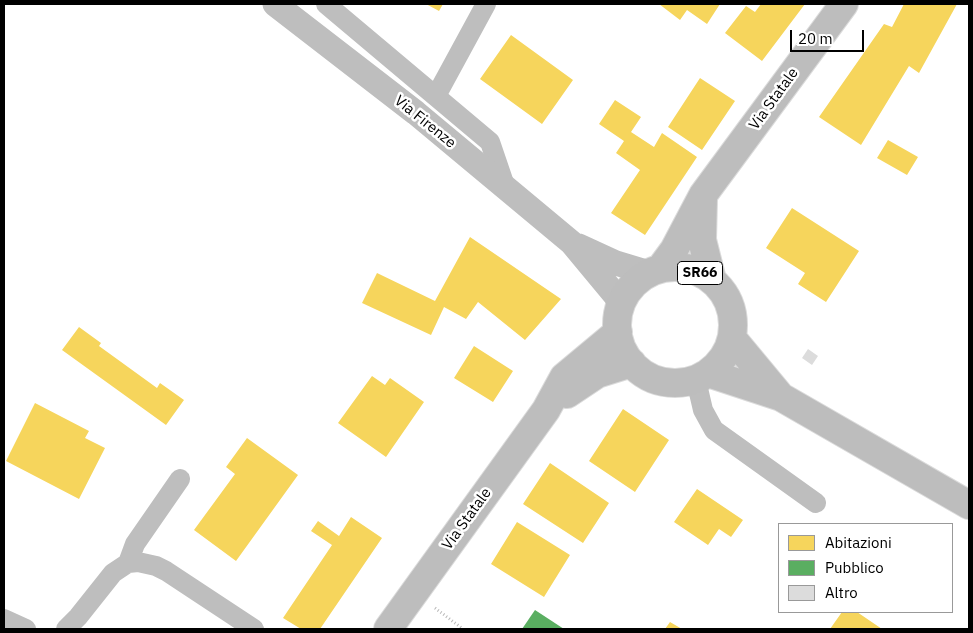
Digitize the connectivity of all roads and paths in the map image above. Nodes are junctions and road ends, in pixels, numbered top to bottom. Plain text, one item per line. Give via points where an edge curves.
1 (275, 4) edge
2 (326, 4) edge
3 (486, 4) edge
4 (844, 4) edge
5 (436, 96) junction
6 (506, 189) junction
7 (703, 195) junction
8 (572, 243) junction
9 (655, 271) junction
10 (712, 280) junction
11 (621, 302) junction
12 (618, 332) junction
13 (732, 338) junction
14 (632, 363) junction
15 (702, 376) junction
16 (781, 397) junction
17 (546, 410) junction
18 (180, 479) dead end
19 (816, 503) dead end
20 (969, 505) edge
21 (128, 563) junction
22 (414, 592) junction
23 (4, 619) edge
24 (26, 629) edge
25 (66, 629) edge
26 (254, 629) edge
27 (388, 629) edge
28 (462, 629) edge

1 - 6 street, Via Firenze via 416,113
2 - 5 street
3 - 5 street
4 - 7 main road, Via Statale / SR66
5 - 6 street via 490,142
6 - 8 street, Via Firenze
7 - 9 main road, Via Statale / SR66 via 674,250
7 - 10 main road, SR66 via 702,240
8 - 9 street via 616,263
8 - 11 street
9 - 10 main road, SR66 via 678,267 696,271
9 - 11 main road, SR66 via 636,282
10 - 13 main road, SR66 via 730,306
11 - 12 main road
12 - 14 main road via 620,344
12 - 17 main road, Via Statale via 564,376
13 - 15 main road via 727,351
13 - 16 main road
14 - 15 main road via 650,377 665,382 680,383
14 - 17 main road, Via Statale via 597,374
15 - 16 main road
15 - 19 street via 703,410 714,430
16 - 20 main road
17 - 22 main road, Via Statale
18 - 21 street via 135,544
21 - 25 street via 113,573
21 - 26 street via 156,566
22 - 27 main road, Via Statale
22 - 28 path
23 - 24 street

